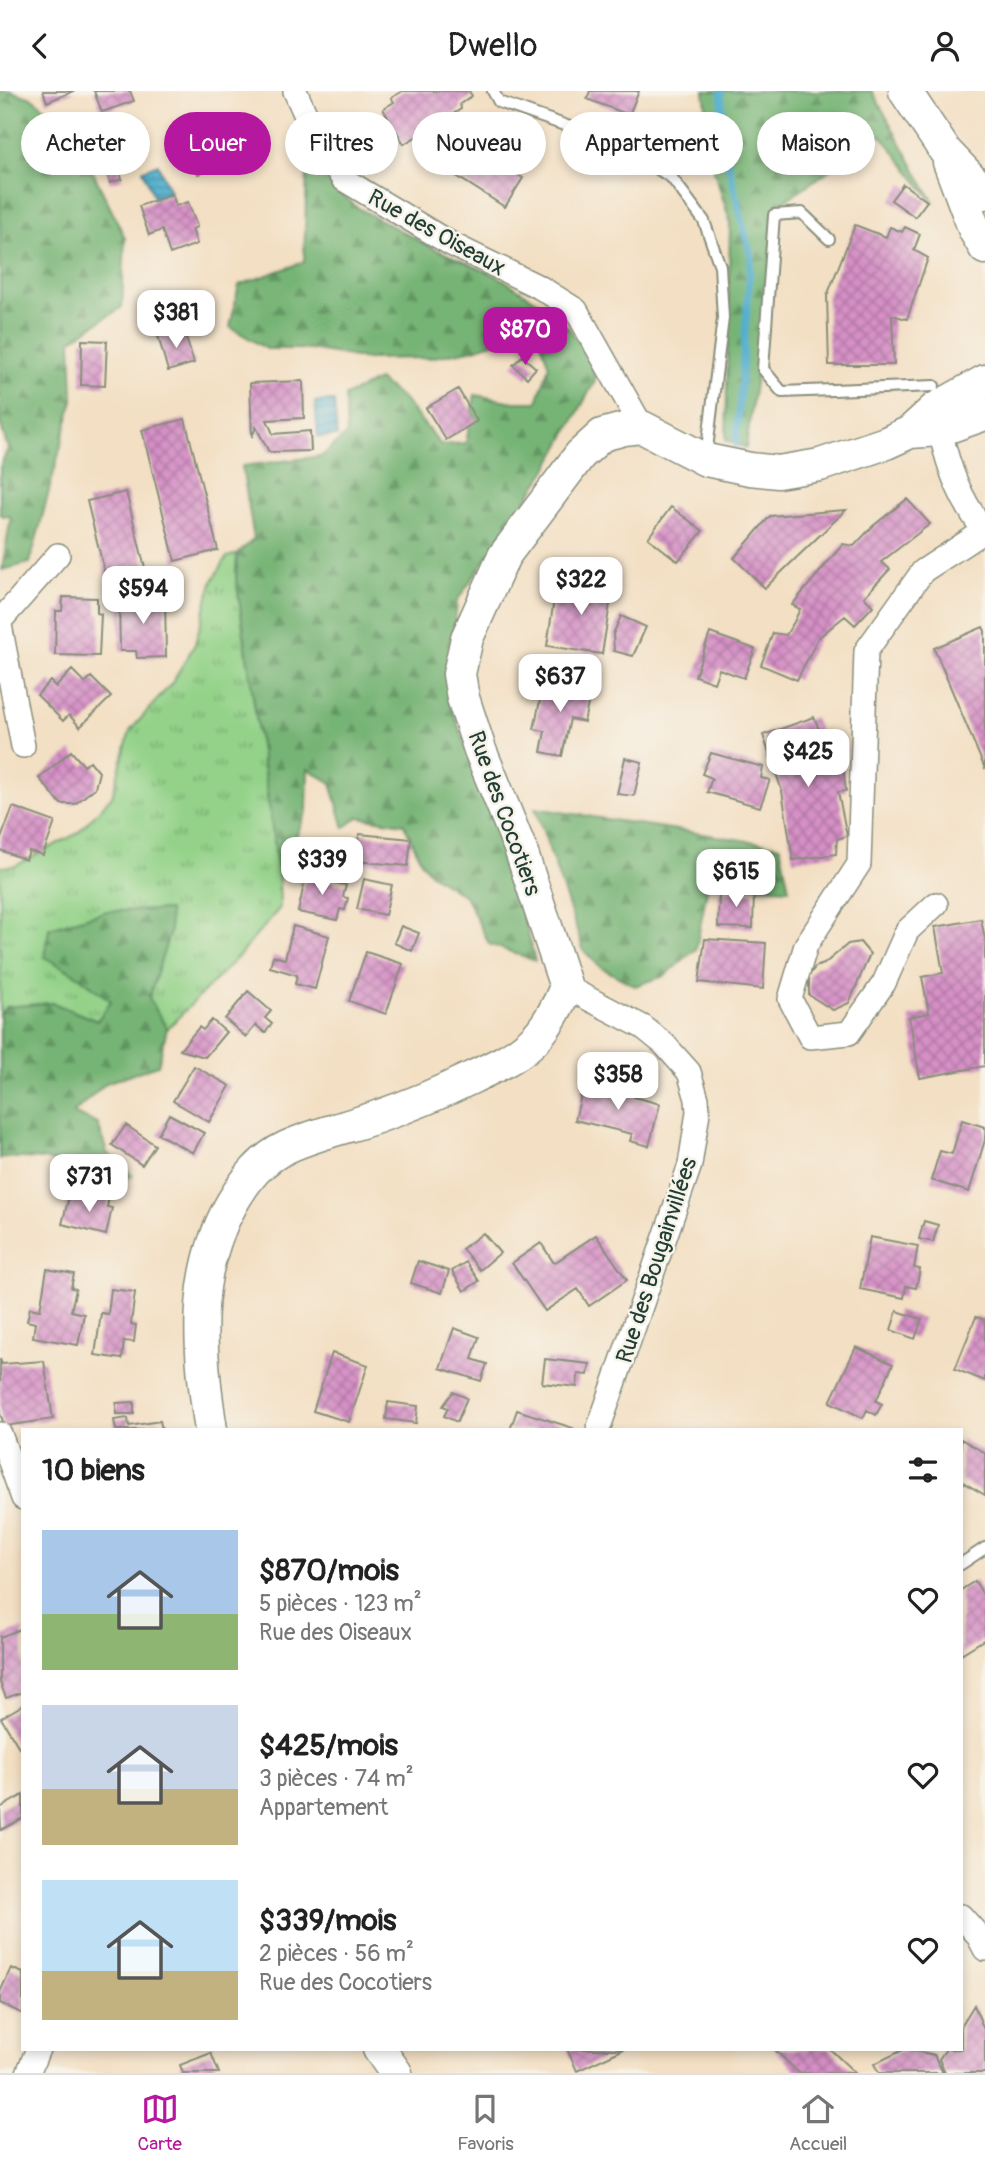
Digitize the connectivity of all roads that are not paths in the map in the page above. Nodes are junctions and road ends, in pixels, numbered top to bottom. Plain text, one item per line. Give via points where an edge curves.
1 (295, 91) edge
2 (493, 91) edge
3 (905, 91) edge
4 (944, 151) junction
5 (985, 193) edge
6 (830, 239) dead end
7 (985, 248) edge
8 (985, 381) edge
9 (934, 386) dead end
10 (985, 414) edge
11 (642, 427) junction
12 (925, 431) junction
13 (706, 460) junction
14 (985, 532) edge
15 (58, 555) dead end
16 (0, 623) edge
17 (23, 746) dead end
18 (936, 904) dead end
19 (566, 987) junction
20 (211, 1428) edge
21 (599, 1428) edge
22 (0, 1434) edge
23 (21, 1492) edge
24 (985, 1548) edge
25 (963, 1563) edge
26 (963, 1918) edge
27 (985, 1949) edge
28 (37, 2051) edge
29 (380, 2051) edge
30 (28, 2073) edge
31 (396, 2073) edge

1 - 11 street, Rue des Oiseaux via 314,134 343,179 451,244 576,310
2 - 13 lane via 499,101 621,145 672,178 704,221 720,266 723,317
3 - 4 street
4 - 5 street
4 - 7 street
6 - 9 lane via 802,213 774,215 763,369 782,392
8 - 12 street via 935,409
10 - 12 street
11 - 13 street
11 - 19 street, Rue des Cocotiers via 602,435 580,455 541,506 505,556 467,638 459,674 480,750 520,848
12 - 13 street via 820,465 778,472
12 - 14 street
14 - 18 street via 923,571 866,651 859,864 806,946 790,999 810,1037 849,1033 884,983 906,931
15 - 16 street
16 - 17 street
19 - 20 street via 544,1029 514,1058 425,1098 288,1147 248,1177 215,1234 205,1280 201,1365
19 - 21 street, Rue des Bougainvillées via 643,1027 664,1044 689,1072 698,1112 690,1164
22 - 23 street
24 - 25 lane
26 - 27 street
28 - 30 street
29 - 31 street

